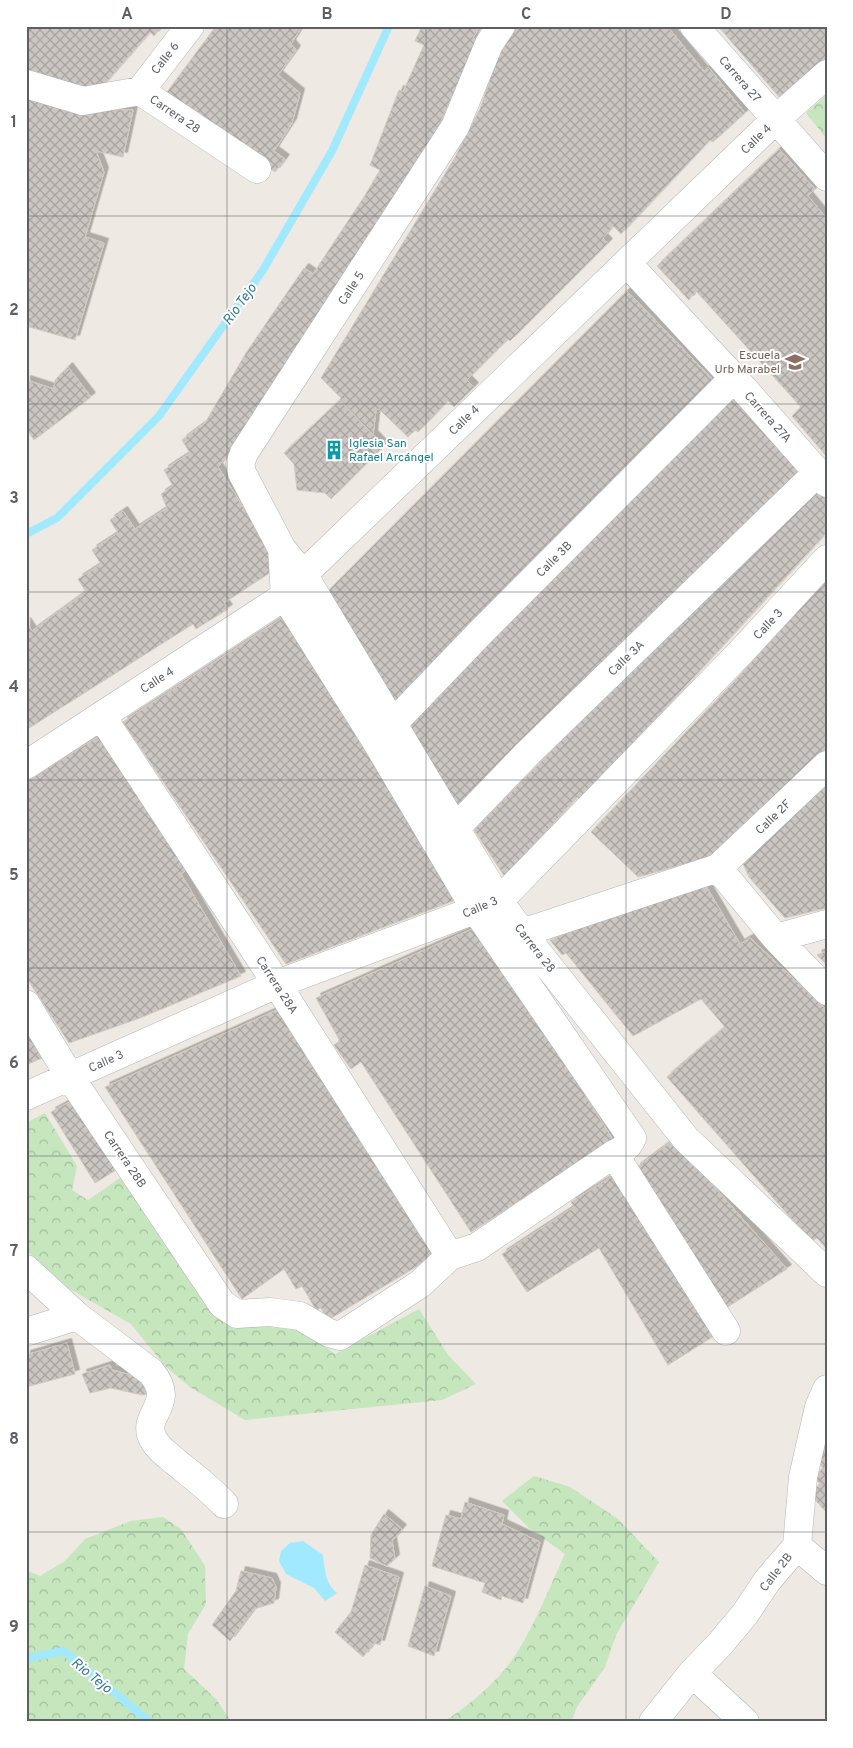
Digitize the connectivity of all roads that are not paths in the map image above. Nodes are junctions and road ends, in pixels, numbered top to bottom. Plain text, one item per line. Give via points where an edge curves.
1 (190, 26) edge
2 (501, 26) edge
3 (694, 26) edge
4 (827, 74) edge
5 (26, 84) edge
6 (140, 91) junction
7 (775, 120) junction
8 (257, 169) dead end
9 (827, 177) edge
10 (627, 263) junction
11 (734, 378) junction
12 (822, 478) edge
13 (282, 549) junction
14 (827, 559) edge
15 (304, 576) junction
16 (285, 596) junction
17 (102, 716) junction
18 (384, 733) junction
19 (26, 765) edge
20 (827, 765) edge
21 (447, 837) junction
22 (718, 868) junction
23 (488, 905) junction
24 (827, 924) edge
25 (522, 932) junction
26 (776, 938) junction
27 (277, 984) junction
28 (827, 991) edge
29 (26, 1004) edge
30 (70, 1077) junction
31 (26, 1096) edge
32 (622, 1148) junction
33 (450, 1256) junction
34 (26, 1270) edge
35 (827, 1273) edge
36 (77, 1316) junction
37 (726, 1331) dead end
38 (26, 1332) edge
39 (827, 1389) edge
40 (224, 1504) dead end
41 (797, 1546) junction
42 (827, 1571) edge
43 (692, 1673) junction
44 (653, 1722) edge
45 (746, 1722) edge

1 - 6 street, Calle 6
2 - 13 street, Calle 5 via 489,44 456,126 244,453 240,464 242,473
3 - 7 street, Carrera 27
4 - 7 street, Calle 4
5 - 6 street, Carrera 28 via 83,101
6 - 8 street, Carrera 28
7 - 9 street, Carrera 27
7 - 10 street, Calle 4
10 - 11 street, Carrera 27A
10 - 15 street, Calle 4
11 - 12 street, Carrera 27A
11 - 18 street, Calle 3B
12 - 21 street, Calle 3A via 528,753
13 - 15 street, Calle 5
13 - 16 street, Calle 5
14 - 23 street, Calle 3 via 740,654
15 - 16 street, Calle 4
15 - 18 street, Carrera 28
16 - 17 street, Calle 4
16 - 18 street, Carrera 28
17 - 19 street, Calle 4
17 - 27 street, Carrera 28A
18 - 21 street, Carrera 28
20 - 22 street, Calle 2F
21 - 23 street, Carrera 28
22 - 25 street
22 - 26 street
23 - 25 street, Carrera 28
23 - 27 street, Calle 3
23 - 32 street, Carrera 28 via 632,1138
24 - 26 street
25 - 35 street, Carrera 28 via 686,1139
26 - 28 street
27 - 30 street, Calle 3
27 - 33 street, Carrera 28A
29 - 30 street, Carrera 28B
30 - 31 street, Calle 3
30 - 33 street, Carrera 28B via 222,1304 237,1314 270,1312 300,1316 340,1336 420,1284
32 - 33 street via 477,1247
32 - 37 street
34 - 36 street
36 - 38 street
36 - 40 street via 151,1372 159,1382 161,1399 150,1430 154,1440
39 - 41 street, Calle 2B via 819,1407 803,1477
41 - 42 street
41 - 43 street, Calle 2B via 767,1581 745,1614
43 - 44 street, Calle 2B
43 - 45 street

